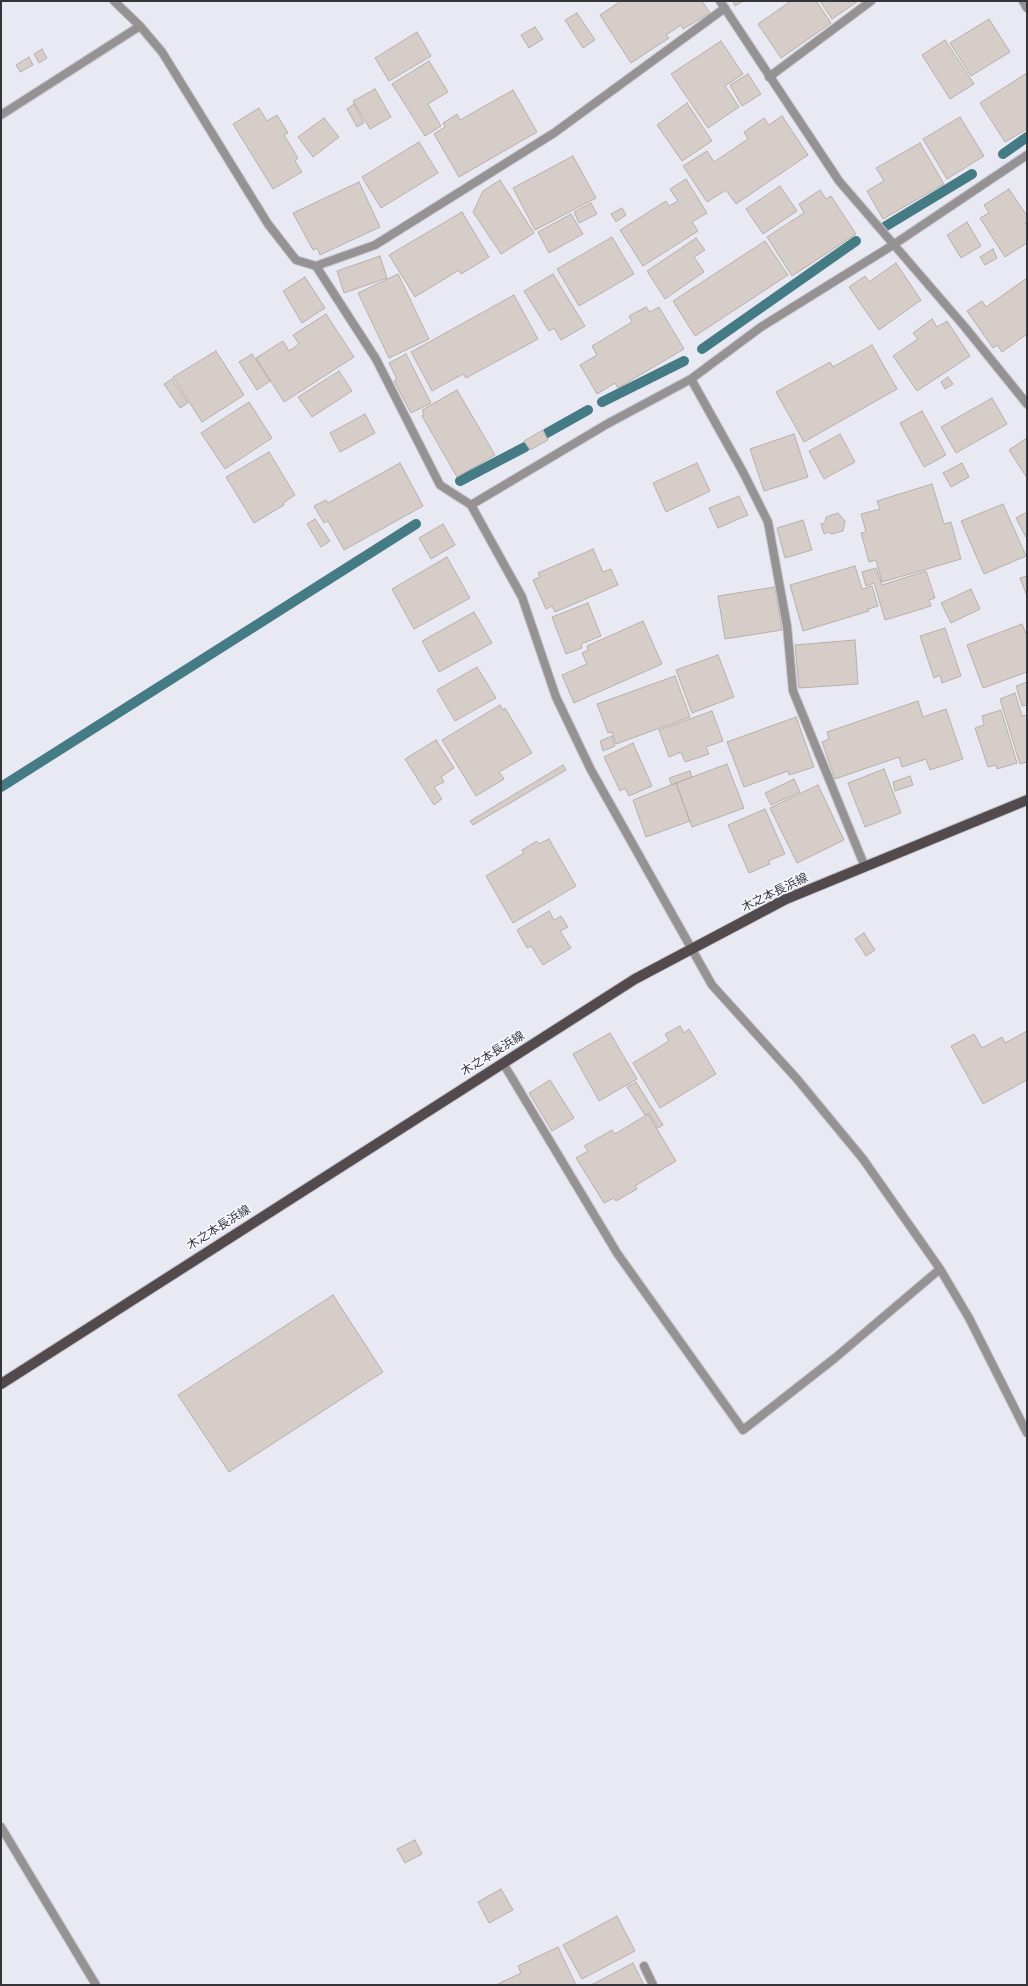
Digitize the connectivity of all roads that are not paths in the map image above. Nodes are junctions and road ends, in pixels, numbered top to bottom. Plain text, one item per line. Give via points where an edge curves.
1 (114, 1) edge
2 (871, 1) edge
3 (1023, 1) edge
4 (722, 4) edge
5 (1027, 8) edge
6 (140, 26) junction
7 (770, 77) junction
8 (1, 115) edge
9 (1027, 155) edge
10 (893, 245) junction
11 (316, 266) junction
12 (691, 379) junction
13 (1027, 404) edge
14 (471, 505) junction
15 (1027, 800) edge
16 (865, 867) junction
17 (692, 950) junction
18 (503, 1063) junction
19 (940, 1269) junction
20 (1, 1384) edge
21 (1027, 1433) edge
22 (1, 1827) edge
23 (644, 1966) dead end
24 (96, 1985) edge
25 (653, 1985) edge

1 - 6 street
2 - 7 street
3 - 5 street
4 - 7 street
4 - 11 street via 554,133 375,245
6 - 8 street
6 - 11 street via 162,52 268,224 296,260
7 - 10 street via 839,181
9 - 10 street
10 - 12 street via 761,327
10 - 13 street via 964,326
11 - 14 street via 376,359 440,485
12 - 14 street via 607,424
12 - 16 street via 768,522 787,626 794,691
14 - 17 street via 522,597 556,697 591,770
15 - 16 main road, 木之本長浜線
16 - 17 main road, 木之本長浜線 via 786,899
17 - 18 main road, 木之本長浜線 via 635,979
17 - 19 street via 712,985 797,1079 862,1158
18 - 19 street via 617,1253 742,1430 835,1358
18 - 20 main road, 木之本長浜線
19 - 21 street via 969,1318
22 - 24 street
23 - 25 street

